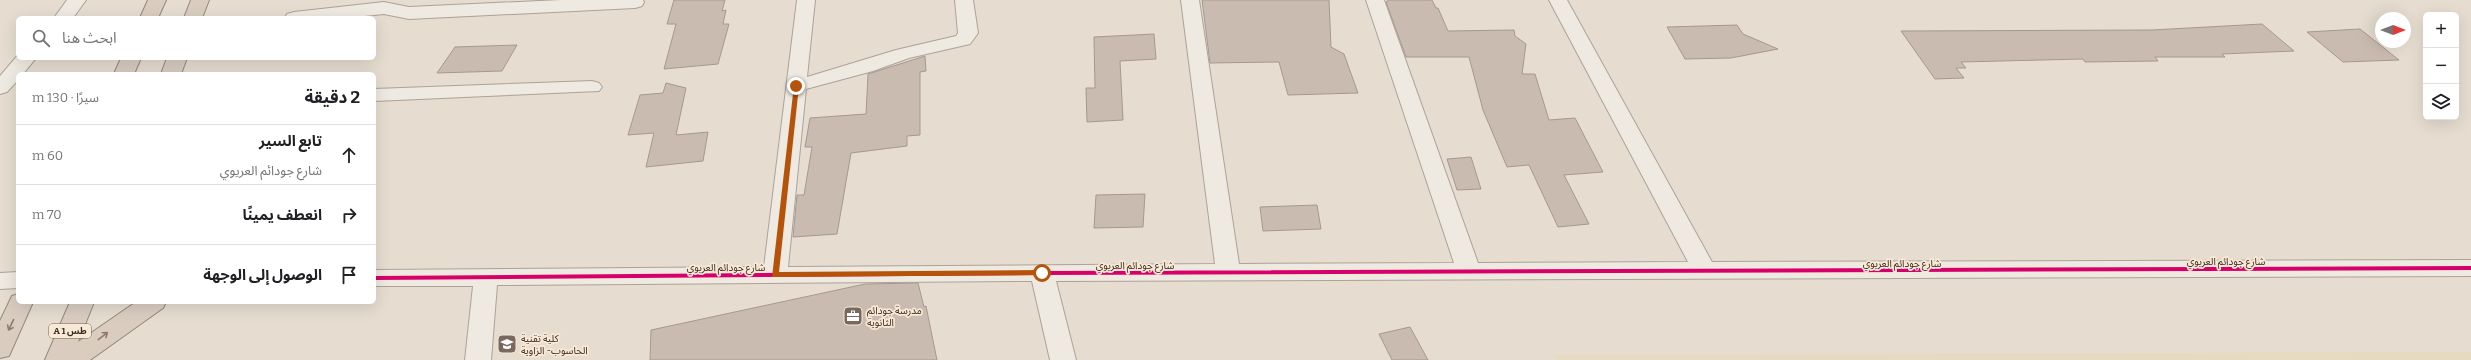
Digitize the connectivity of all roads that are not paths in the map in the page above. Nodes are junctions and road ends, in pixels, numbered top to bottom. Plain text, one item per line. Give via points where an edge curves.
1 (77, 0) edge
2 (157, 0) edge
3 (200, 0) edge
4 (806, 0) edge
5 (964, 0) edge
6 (1190, 0) edge
7 (1375, 0) edge
8 (1558, 0) edge
9 (634, 2) dead end
10 (65, 16) edge
11 (150, 16) edge
12 (194, 16) edge
13 (312, 16) edge
14 (24, 60) edge
15 (130, 60) edge
16 (176, 60) edge
17 (125, 72) edge
18 (172, 72) edge
19 (796, 86) junction
20 (592, 87) dead end
21 (0, 88) edge
22 (376, 95) edge
23 (2471, 268) edge
24 (1469, 272) junction
25 (1705, 272) junction
26 (1042, 273) junction
27 (1228, 273) junction
28 (775, 275) junction
29 (486, 277) junction
30 (376, 278) edge
31 (16, 280) edge
32 (0, 281) edge
33 (20, 304) edge
34 (81, 304) edge
35 (151, 304) edge
36 (0, 349) edge
37 (58, 360) edge
38 (72, 360) edge
39 (478, 360) edge
40 (1063, 360) edge

1 - 10 street
2 - 11 highway
3 - 12 highway
4 - 19 street
5 - 19 street via 968,32 963,40 903,54
6 - 27 street
7 - 24 street
8 - 25 street
9 - 13 street via 409,13 384,8
14 - 21 street
15 - 17 highway
16 - 18 highway
19 - 28 street
20 - 22 street
23 - 25 street, شارع جودائم العريوي
24 - 25 street, شارع جودائم العريوي
24 - 27 street, شارع جودائم العريوي
26 - 27 street, شارع جودائم العريوي
26 - 28 street, شارع جودائم العريوي
26 - 40 street
28 - 29 street, شارع جودائم العريوي
29 - 30 street, شارع جودائم العريوي
29 - 39 street
31 - 32 street
33 -> 36 highway
34 - 37 highway, A 1 طس
38 -> 35 highway

